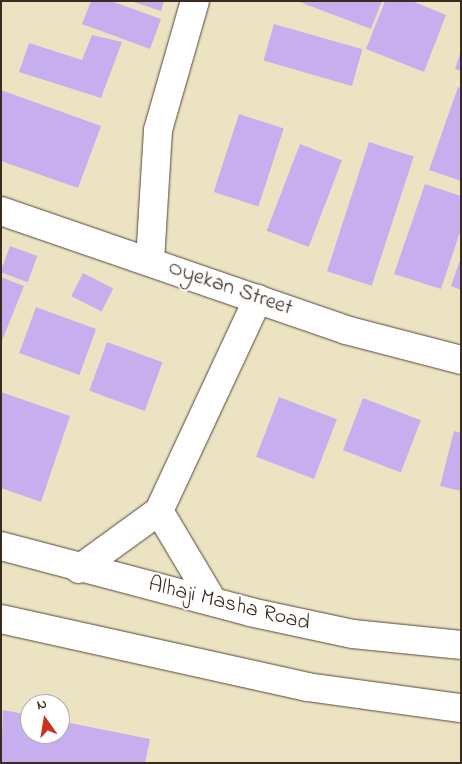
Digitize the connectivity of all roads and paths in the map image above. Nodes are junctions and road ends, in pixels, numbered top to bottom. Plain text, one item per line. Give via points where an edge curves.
1 (195, 1) edge
2 (1, 211) edge
3 (150, 261) junction
4 (258, 299) junction
5 (461, 360) edge
6 (159, 511) junction
7 (1, 546) edge
8 (79, 568) junction
9 (212, 600) junction
10 (4, 622) edge
11 (461, 645) edge
12 (461, 708) edge

1 - 3 street via 158,130
2 - 3 street, Oyekan Street
3 - 4 street, Oyekan Street
4 - 5 street, Oyekan Street via 346,330
4 - 6 street
6 - 8 street
6 - 9 street
7 - 8 street, Alhaji Masha Road
8 - 9 street, Alhaji Masha Road
9 - 11 street, Alhaji Masha Road via 353,634
10 - 12 street via 307,687

